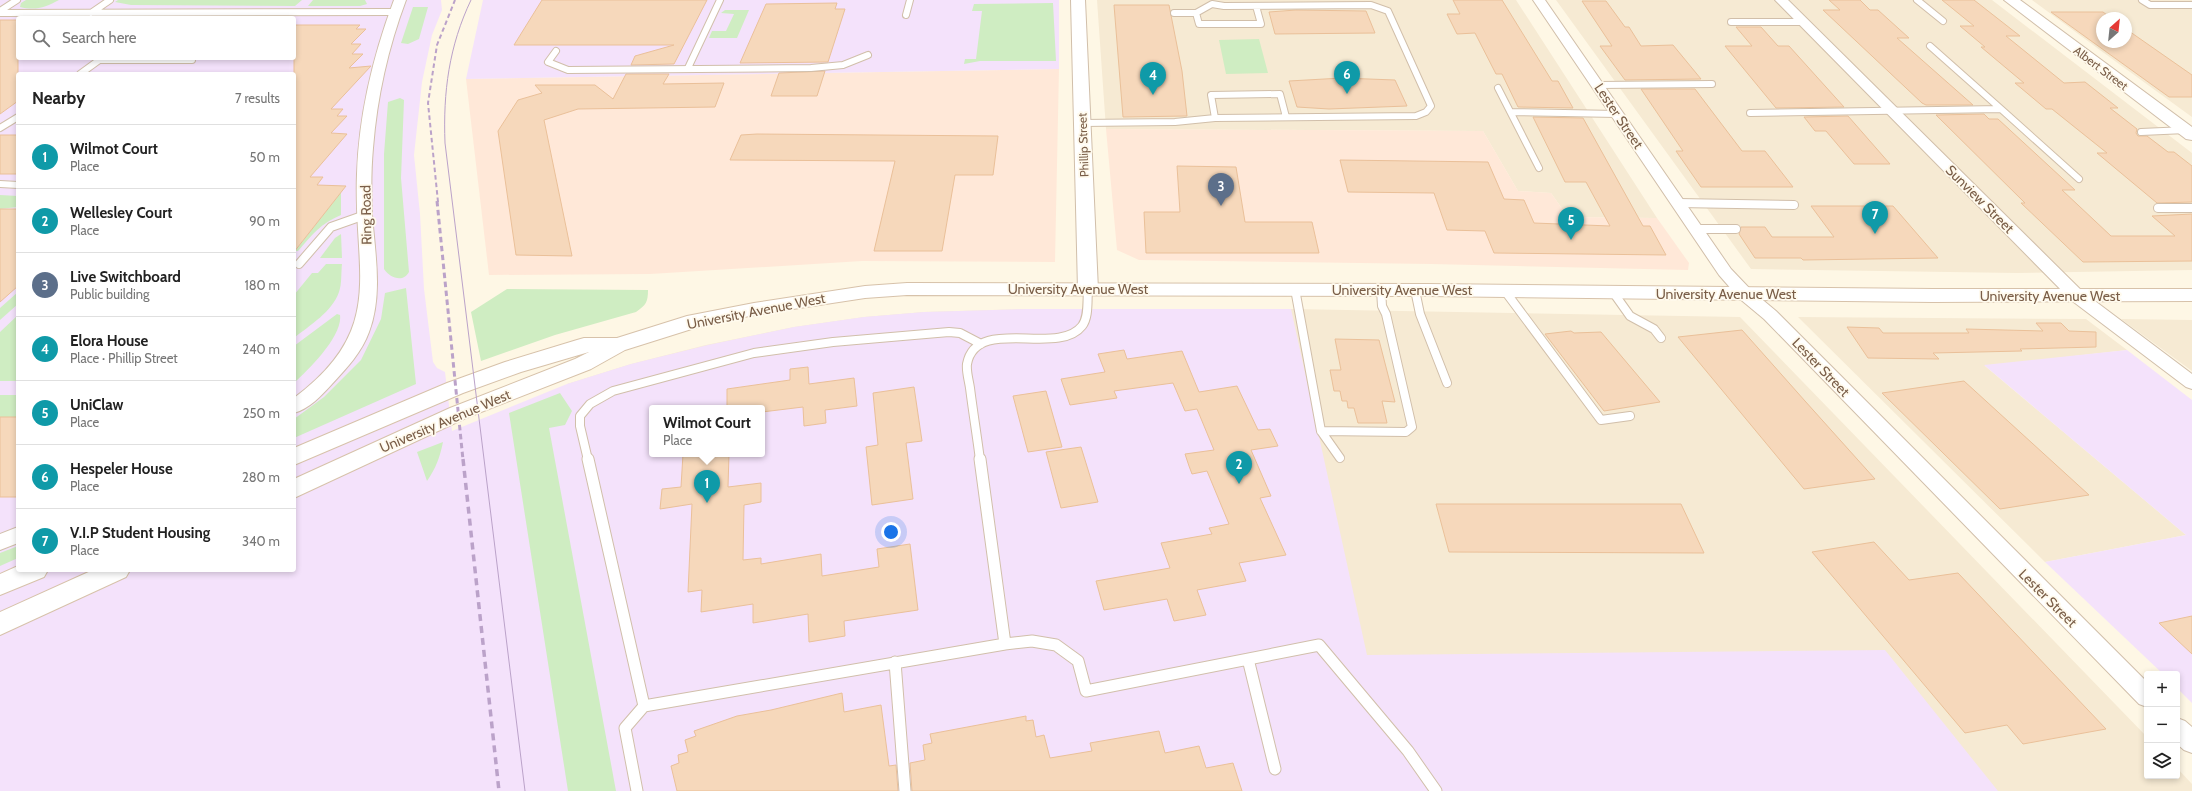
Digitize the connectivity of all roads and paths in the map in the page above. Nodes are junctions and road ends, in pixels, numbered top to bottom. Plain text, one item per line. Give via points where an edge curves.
1 (17, 0) edge
2 (110, 0) edge
3 (720, 0) edge
4 (910, 0) edge
5 (1078, 0) edge
6 (1539, 0) edge
7 (1781, 0) edge
8 (1917, 0) edge
9 (2011, 0) edge
10 (2142, 0) edge
11 (1212, 2) edge
12 (2192, 5) edge
13 (397, 6) edge
14 (1256, 6) junction
15 (0, 12) edge
16 (91, 13) junction
17 (159, 13) junction
18 (1174, 13) dead end
19 (1196, 13) junction
20 (155, 16) edge
21 (906, 16) dead end
22 (1731, 22) dead end
23 (1803, 22) junction
24 (1943, 22) dead end
25 (1930, 46) dead end
26 (556, 51) dead end
27 (868, 56) dead end
28 (100, 60) edge
29 (688, 68) junction
30 (83, 72) edge
31 (1712, 84) dead end
32 (1598, 85) junction
33 (1498, 88) dead end
34 (2001, 109) junction
35 (1512, 112) junction
36 (1893, 112) junction
37 (1750, 113) dead end
38 (1617, 114) junction
39 (1286, 117) junction
40 (16, 118) edge
41 (1216, 118) junction
42 (1082, 123) junction
43 (0, 128) edge
44 (2141, 132) dead end
45 (2189, 133) edge
46 (1539, 168) dead end
47 (2079, 179) dead end
48 (0, 184) edge
49 (16, 184) edge
50 (1678, 204) junction
51 (1794, 205) dead end
52 (2158, 208) dead end
53 (2192, 208) edge
54 (365, 215) junction
55 (1695, 229) junction
56 (1736, 229) dead end
57 (299, 264) dead end
58 (1088, 290) junction
59 (1295, 290) junction
60 (1381, 290) junction
61 (1415, 290) junction
62 (1505, 291) junction
63 (1613, 292) junction
64 (1746, 295) junction
65 (2192, 295) edge
66 (2077, 296) junction
67 (1661, 338) dead end
68 (981, 344) junction
69 (618, 345) junction
70 (1447, 383) dead end
71 (2192, 383) edge
72 (296, 405) edge
73 (1630, 416) dead end
74 (1321, 431) junction
75 (296, 456) edge
76 (1340, 458) dead end
77 (296, 488) edge
78 (16, 536) edge
79 (0, 542) edge
80 (31, 572) edge
81 (113, 572) edge
82 (0, 586) edge
83 (0, 624) edge
84 (1005, 644) junction
85 (1248, 659) junction
86 (895, 662) junction
87 (2144, 694) edge
88 (644, 706) junction
89 (2180, 731) edge
90 (2192, 743) edge
91 (1275, 769) dead end
92 (637, 791) edge
93 (906, 791) edge
94 (1436, 791) edge

1 - 15 lane
2 - 16 lane
3 - 29 lane
4 - 21 lane
5 - 42 main road, Phillip Street
6 - 32 street, Lester Street
7 - 23 street, Sunview Street
8 - 24 lane
9 - 45 main road, Albert Street
10 - 12 lane via 2150,5
11 - 14 lane via 1224,6
11 - 19 lane
13 - 17 lane
13 - 54 street, Ring Road via 377,71 368,128
14 - 19 lane via 1261,24 1199,24
14 - 39 lane via 1371,5 1385,9 1431,106 1426,112 1416,116
15 - 16 lane
16 - 17 lane
17 - 20 lane
18 - 19 lane
22 - 23 lane
23 - 36 street, Sunview Street
25 - 34 lane
26 - 29 lane via 548,62 568,70
27 - 29 lane via 843,65 820,67
28 - 30 lane
31 - 32 lane
32 - 38 street, Lester Street
33 - 35 lane
34 - 36 lane
34 - 47 lane
35 - 38 lane
35 - 46 lane
36 - 37 lane
36 - 66 street, Sunview Street
38 - 50 street, Lester Street
39 - 41 lane
39 - 41 lane via 1280,94 1211,95
40 - 43 lane
41 - 42 lane via 1175,122
42 - 58 main road, Phillip Street
44 - 45 lane
48 - 49 lane
50 - 51 lane
50 - 55 street, Lester Street
52 - 53 lane
54 - 57 lane via 332,227
54 - 72 street, Ring Road via 368,287 365,317 360,333 337,366
55 - 56 lane
55 - 64 street, Lester Street via 1725,272
58 - 59 main road, University Avenue West
58 - 68 lane via 1084,319 1074,334 1002,339
58 - 69 main road, University Avenue West via 907,289 865,292 726,314 694,321
59 - 60 main road, University Avenue West
59 - 74 lane
60 - 61 main road, University Avenue West
60 - 74 lane via 1382,306 1412,427 1406,432
61 - 62 main road, University Avenue West
61 - 70 lane via 1420,314
62 - 63 main road, University Avenue West
62 - 73 lane via 1601,420
63 - 64 main road, University Avenue West
63 - 67 lane via 1630,316 1654,329
64 - 66 main road, University Avenue West
64 - 87 street, Lester Street via 1770,315
65 - 66 main road, University Avenue West
66 - 71 street, Sunview Street
68 - 84 lane via 968,357 967,364
68 - 88 lane via 960,333 949,332 754,352 612,391 590,404 580,416 580,426
69 - 75 main road, University Avenue West via 584,345 512,368 455,388
69 - 77 main road, University Avenue West via 584,364 458,413
74 - 76 lane
78 - 79 street
80 - 82 main road
81 - 83 main road
84 - 85 lane via 1032,641 1056,645 1078,661 1086,691
84 - 86 lane
85 - 91 lane
85 - 94 lane via 1319,645 1408,751
86 - 88 lane
86 - 93 lane
88 - 92 lane via 625,728
89 - 90 street

